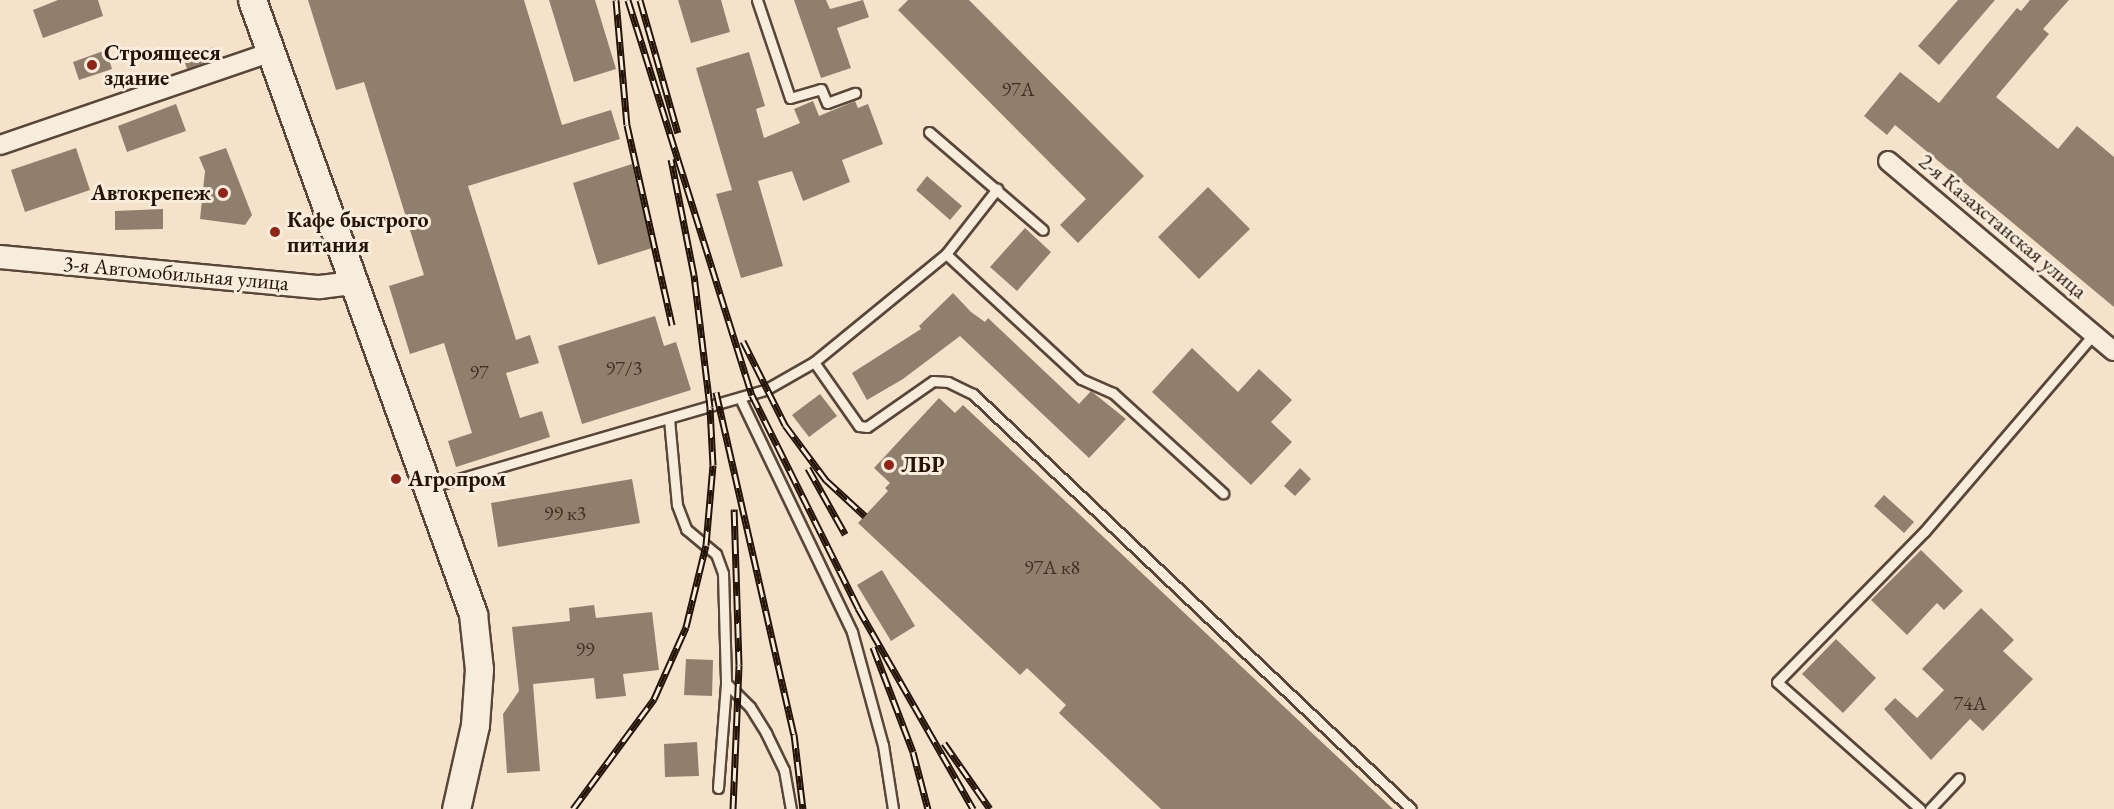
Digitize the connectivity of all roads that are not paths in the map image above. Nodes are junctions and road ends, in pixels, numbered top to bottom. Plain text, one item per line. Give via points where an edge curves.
1 (252, 0) edge
2 (757, 0) edge
3 (271, 52) junction
4 (855, 93) dead end
5 (929, 132) dead end
6 (0, 145) edge
7 (1888, 162) dead end
8 (997, 189) junction
9 (1043, 230) dead end
10 (946, 254) junction
11 (0, 257) edge
12 (352, 283) junction
13 (2094, 334) junction
14 (2114, 351) edge
15 (814, 362) junction
16 (740, 398) junction
17 (669, 419) junction
18 (426, 488) junction
19 (1223, 493) dead end
20 (726, 683) junction
21 (1959, 778) dead end
22 (718, 788) dead end
23 (456, 809) edge
24 (790, 809) edge
25 (893, 809) edge
26 (1411, 809) edge
27 (1920, 809) edge
28 (1930, 809) edge

1 - 3 main road
2 - 4 lane via 790,98 821,89 827,103
3 - 6 street
3 - 12 main road
5 - 8 lane
7 - 13 street, 2-я Казахстанская улица
8 - 9 lane
8 - 10 lane
10 - 15 lane
10 - 19 lane via 1081,379 1113,393
11 - 12 street, 3-я Автомобильная улица via 320,287
12 - 18 main road
13 - 14 street, 2-я Казахстанская улица
13 - 27 lane via 1924,532 1777,682
15 - 16 lane via 765,390
15 - 26 lane via 860,426 867,427 933,381 948,381 973,394
16 - 17 lane
16 - 25 lane via 852,632 883,745
17 - 18 lane
17 - 20 lane via 677,505 686,529 716,554 723,573
18 - 23 main road via 473,614 479,669 475,726
20 - 22 lane
20 - 24 lane via 750,707 766,734 784,770
21 - 28 lane

